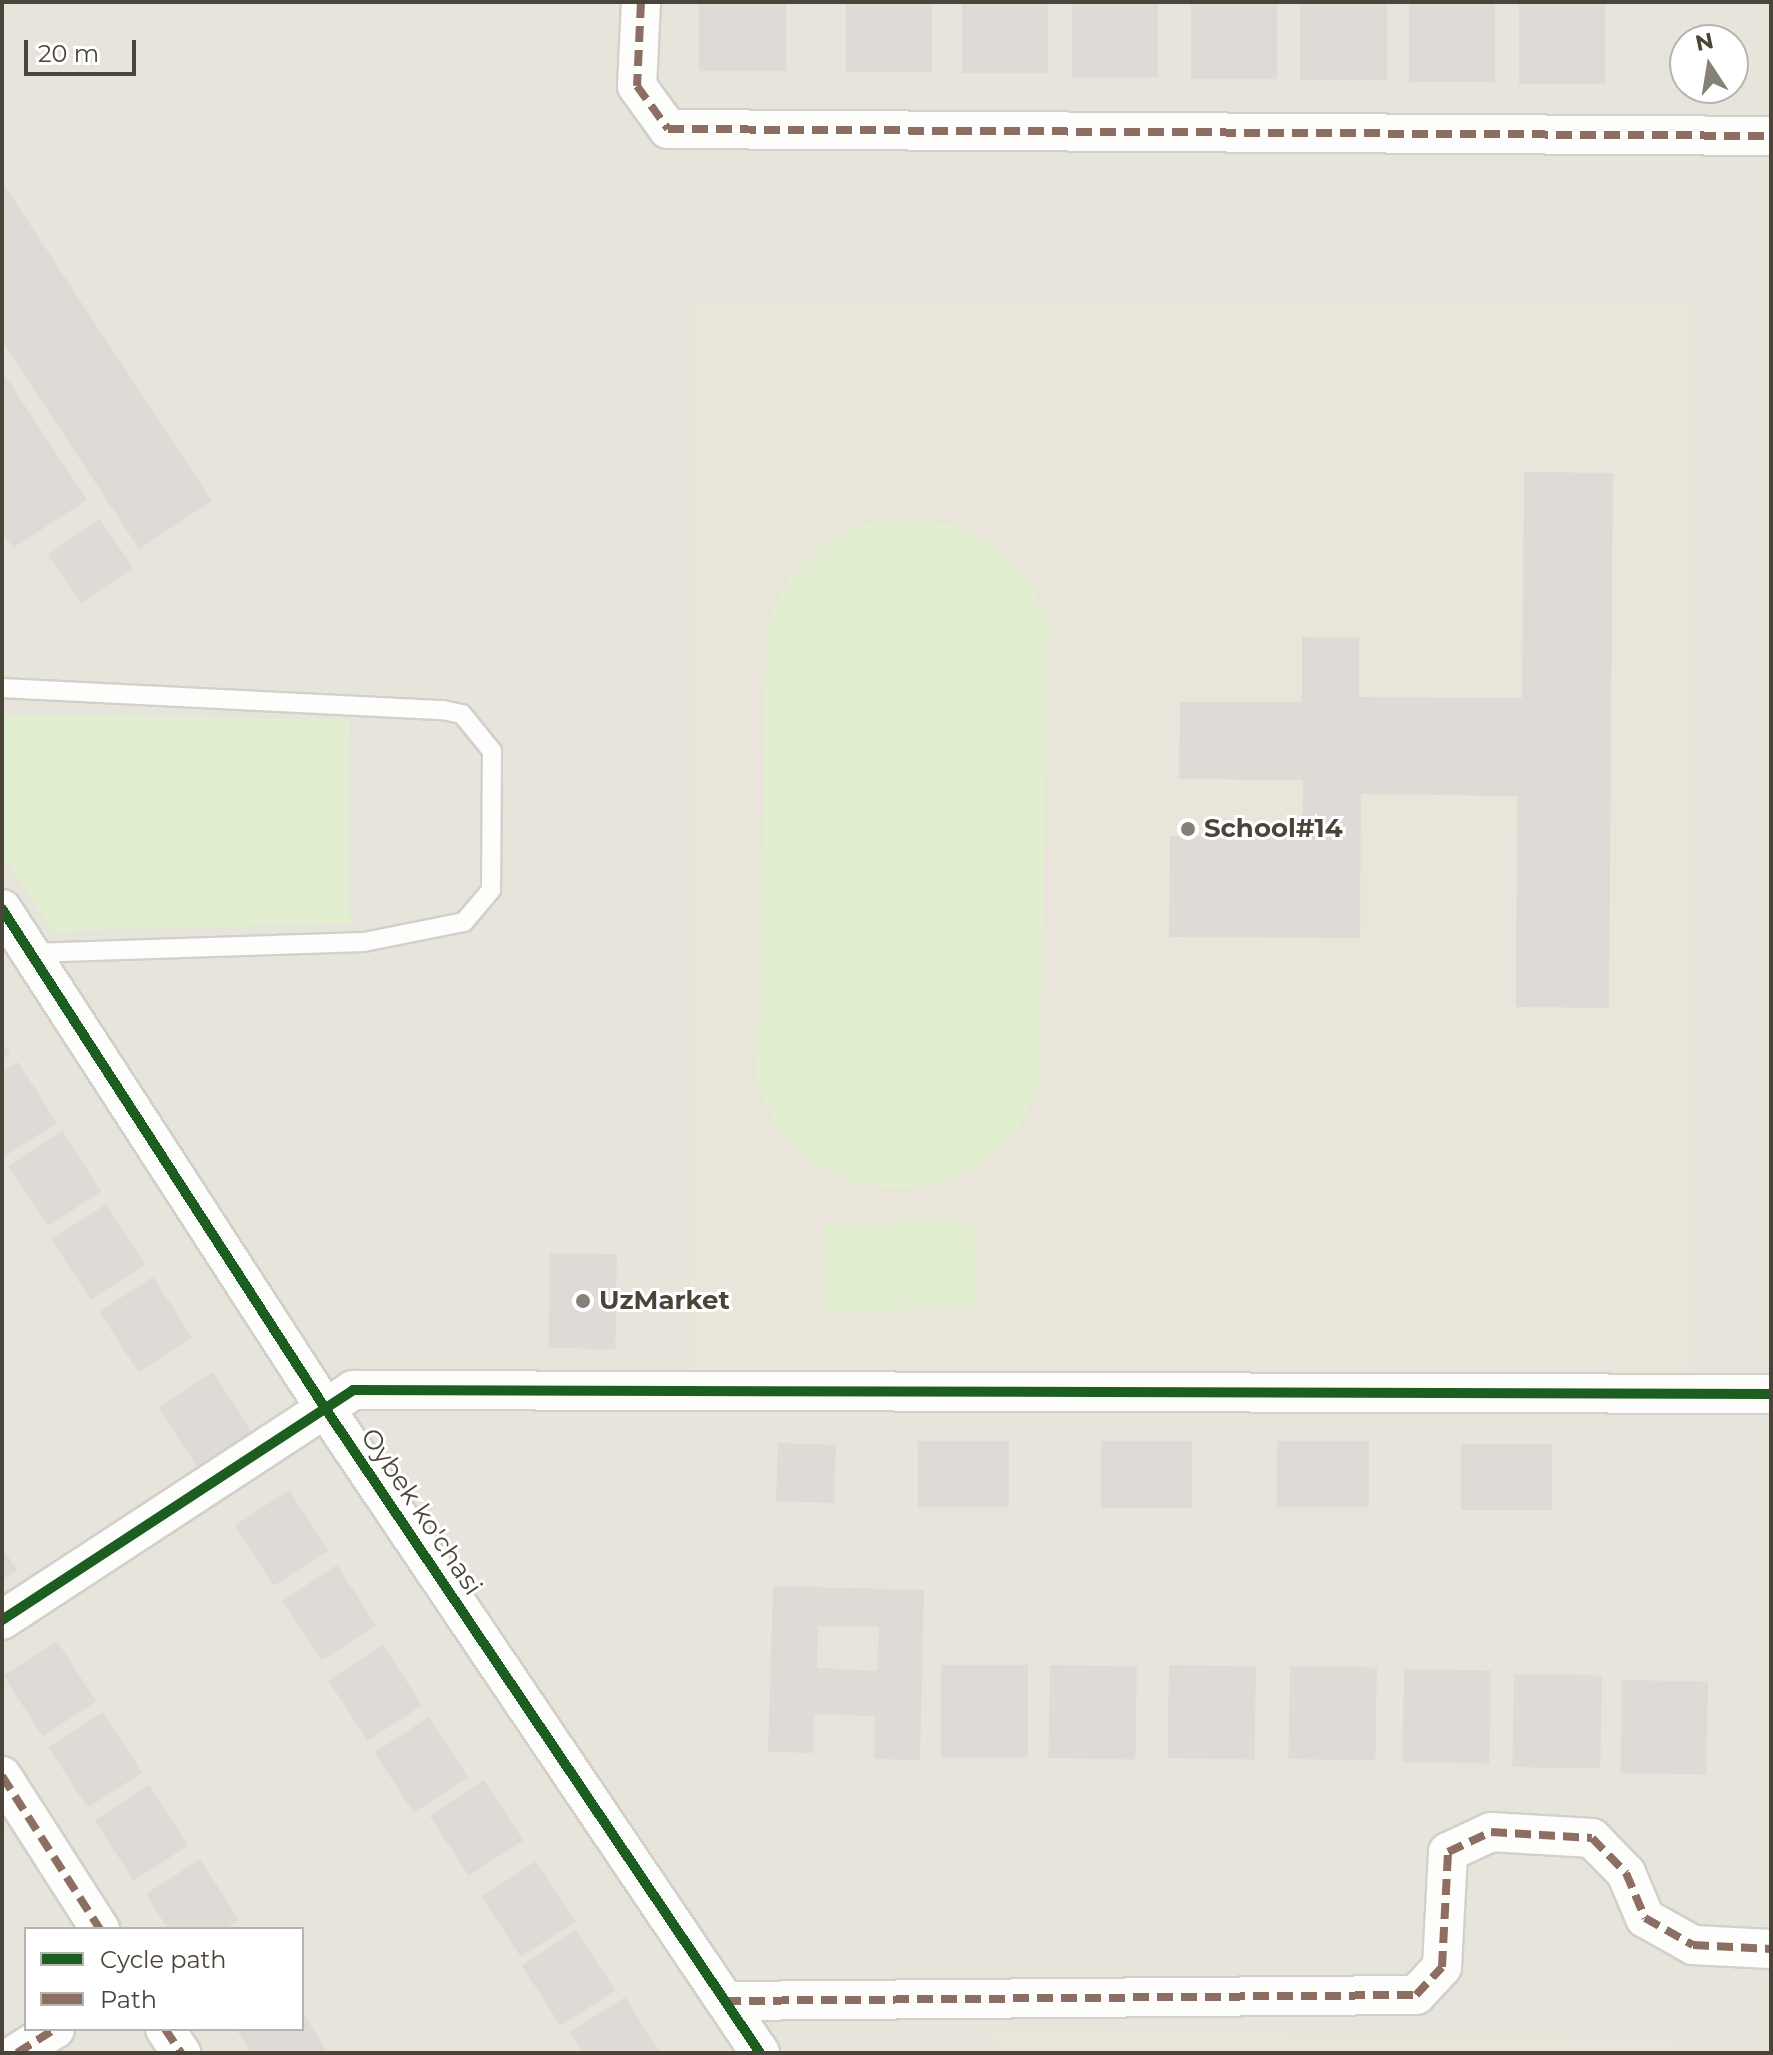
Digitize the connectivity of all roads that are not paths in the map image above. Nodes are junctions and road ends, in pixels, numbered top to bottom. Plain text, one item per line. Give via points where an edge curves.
1 (641, 2) edge
2 (1771, 136) edge
3 (2, 688) edge
4 (2, 909) edge
5 (31, 953) junction
6 (1771, 1394) edge
7 (325, 1408) junction
8 (2, 1620) edge
9 (2, 1776) edge
10 (99, 1927) edge
11 (1771, 1949) edge
12 (725, 2001) junction
13 (52, 2031) edge
14 (166, 2031) edge
15 (17, 2053) edge
16 (181, 2053) edge
17 (760, 2053) edge

1 - 2 street via 637,86 668,129
3 - 5 lane via 443,710 462,714 492,751 491,890 464,922 364,942
4 - 5 street, Oybek ko'chasi
5 - 7 street, Oybek ko'chasi
6 - 7 street via 353,1390
7 - 8 street
7 - 12 street, Oybek ko'chasi
9 - 10 street
11 - 12 street via 1693,1945 1645,1918 1626,1873 1592,1838 1491,1832 1448,1852 1442,1967 1416,1995
12 - 17 street, Oybek ko'chasi
13 - 15 street
14 - 16 street

